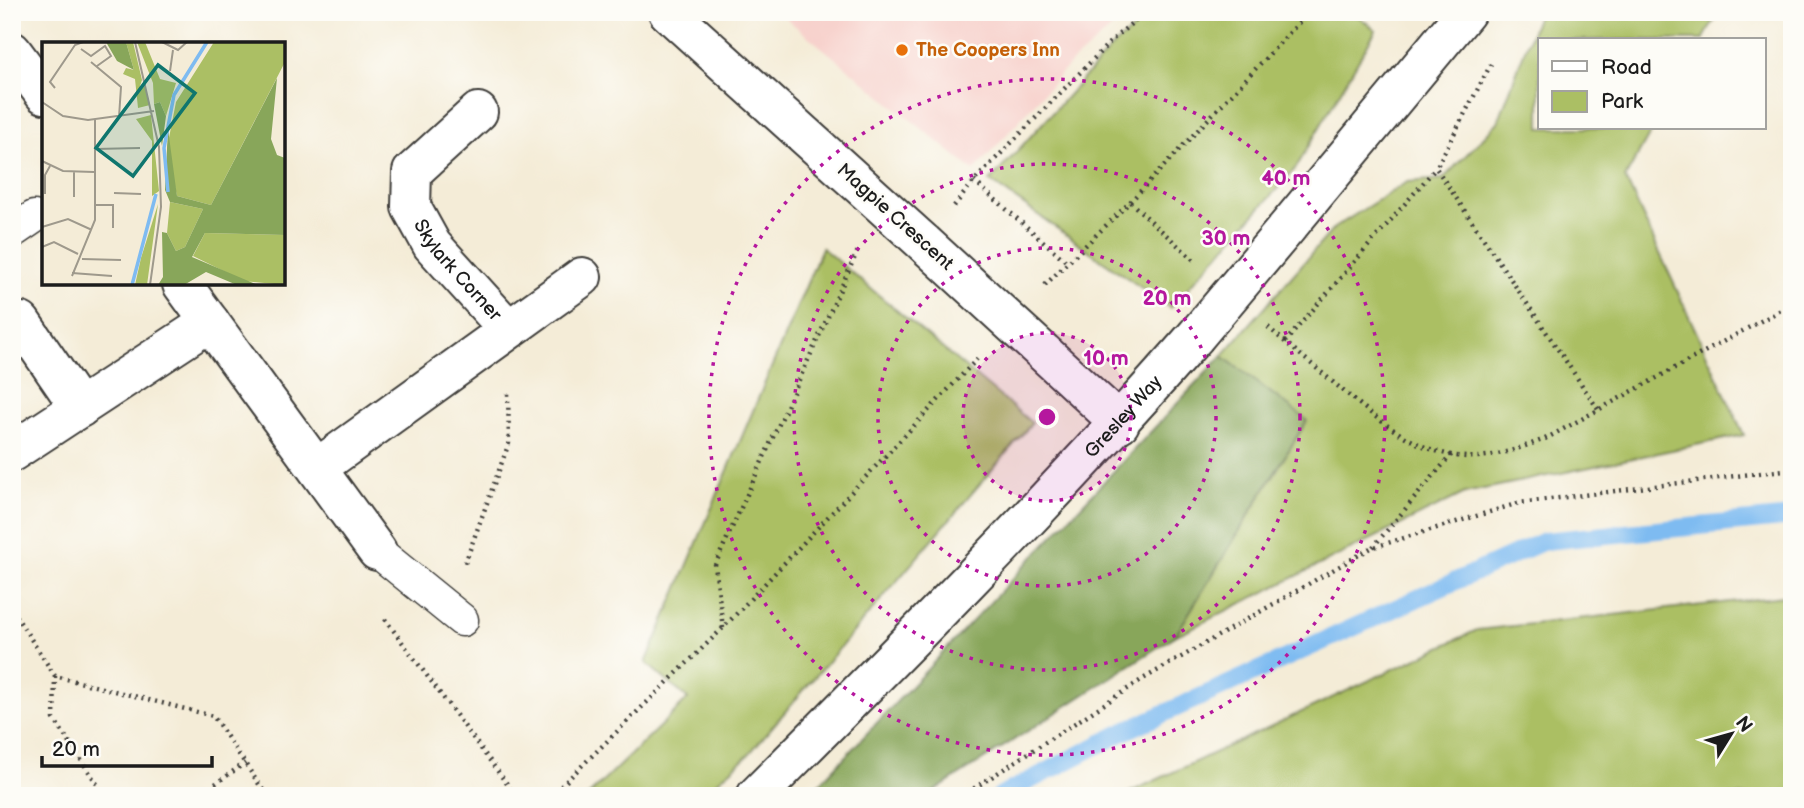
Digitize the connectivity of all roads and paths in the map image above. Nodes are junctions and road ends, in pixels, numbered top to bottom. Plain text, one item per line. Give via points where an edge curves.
1 (668, 12) edge
2 (1145, 12) edge
3 (1309, 12) edge
4 (1466, 12) edge
5 (12, 51) edge
6 (1493, 60) dead end
7 (42, 91) edge
8 (478, 112) dead end
9 (1436, 168) junction
10 (974, 181) junction
11 (1130, 202) junction
12 (886, 208) junction
13 (924, 243) junction
14 (1066, 262) junction
15 (1202, 268) dead end
16 (582, 278) dead end
17 (184, 285) edge
18 (1039, 292) dead end
19 (1792, 304) edge
20 (17, 315) edge
21 (210, 322) junction
22 (1264, 324) dead end
23 (508, 329) junction
24 (1285, 342) junction
25 (983, 352) dead end
26 (80, 408) junction
27 (1598, 410) junction
28 (1120, 423) junction
29 (12, 452) edge
30 (1452, 454) junction
31 (317, 468) junction
32 (1792, 470) edge
33 (1371, 548) junction
34 (377, 551) joint
35 (438, 600) junction
36 (12, 610) edge
37 (384, 618) dead end
38 (462, 620) dead end
39 (723, 628) junction
40 (55, 676) junction
41 (245, 763) junction
42 (105, 796) edge
43 (198, 796) edge
44 (267, 796) edge
45 (516, 796) edge
46 (551, 796) edge
47 (756, 796) edge
48 (962, 796) edge

1 - 12 street, Magpie Crescent
2 - 10 path
3 - 11 path
4 - 28 street, Gresley Way, bridge
5 - 7 street
6 - 9 path
8 - 23 street, Skylark Corner via 412,172 411,207 432,244
9 - 24 path
9 - 27 path
10 - 13 path
10 - 14 path
11 - 14 path
11 - 15 path
12 - 13 street, Magpie Crescent
12 - 39 path via 853,257 715,565
13 - 28 street, Magpie Crescent, bridge
14 - 18 path
16 - 23 street, Skylark Corner
17 - 21 street
19 - 27 path
20 - 26 street
21 - 26 street
21 - 31 street
22 - 24 path
23 - 31 street, Skylark Corner
23 - 35 path via 509,443 459,577
24 - 30 path via 1385,426
25 - 39 path
26 - 29 street
27 - 30 path via 1545,439 1505,453
28 - 47 street, Gresley Way
30 - 33 path
31 - 34 street
32 - 33 path via 1519,503
33 - 48 path via 1143,679
34 - 35 lane
35 - 38 lane
36 - 40 path
37 - 45 path
39 - 46 path
40 - 41 path via 213,716
40 - 42 path via 54,719
41 - 43 path
41 - 44 path

